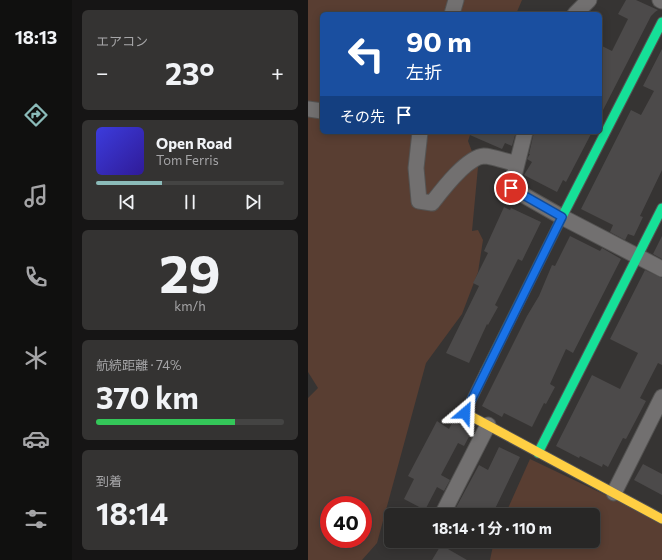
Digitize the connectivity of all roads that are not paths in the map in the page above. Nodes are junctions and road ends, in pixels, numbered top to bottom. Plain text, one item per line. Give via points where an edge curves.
1 (456, 0) edge
2 (584, 1) edge
3 (453, 12) edge
4 (576, 12) edge
5 (662, 22) edge
6 (308, 109) edge
7 (320, 111) edge
8 (420, 134) edge
9 (524, 134) edge
10 (517, 164) junction
11 (662, 208) edge
12 (562, 217) junction
13 (637, 256) junction
14 (662, 269) edge
15 (662, 397) edge
16 (488, 426) junction
17 (538, 453) junction
18 (614, 492) junction
19 (446, 508) edge
20 (662, 519) edge

1 - 3 street
2 - 4 street
5 - 12 street
6 - 7 street
8 - 10 street via 416,168 419,201 432,203 461,169 484,156
9 - 10 street
10 - 12 street via 511,188
11 - 13 street
12 - 13 street
12 - 16 street via 465,413
13 - 14 street
13 - 17 street
15 - 18 street
16 - 17 street
16 - 19 street
17 - 18 street
18 - 20 street

